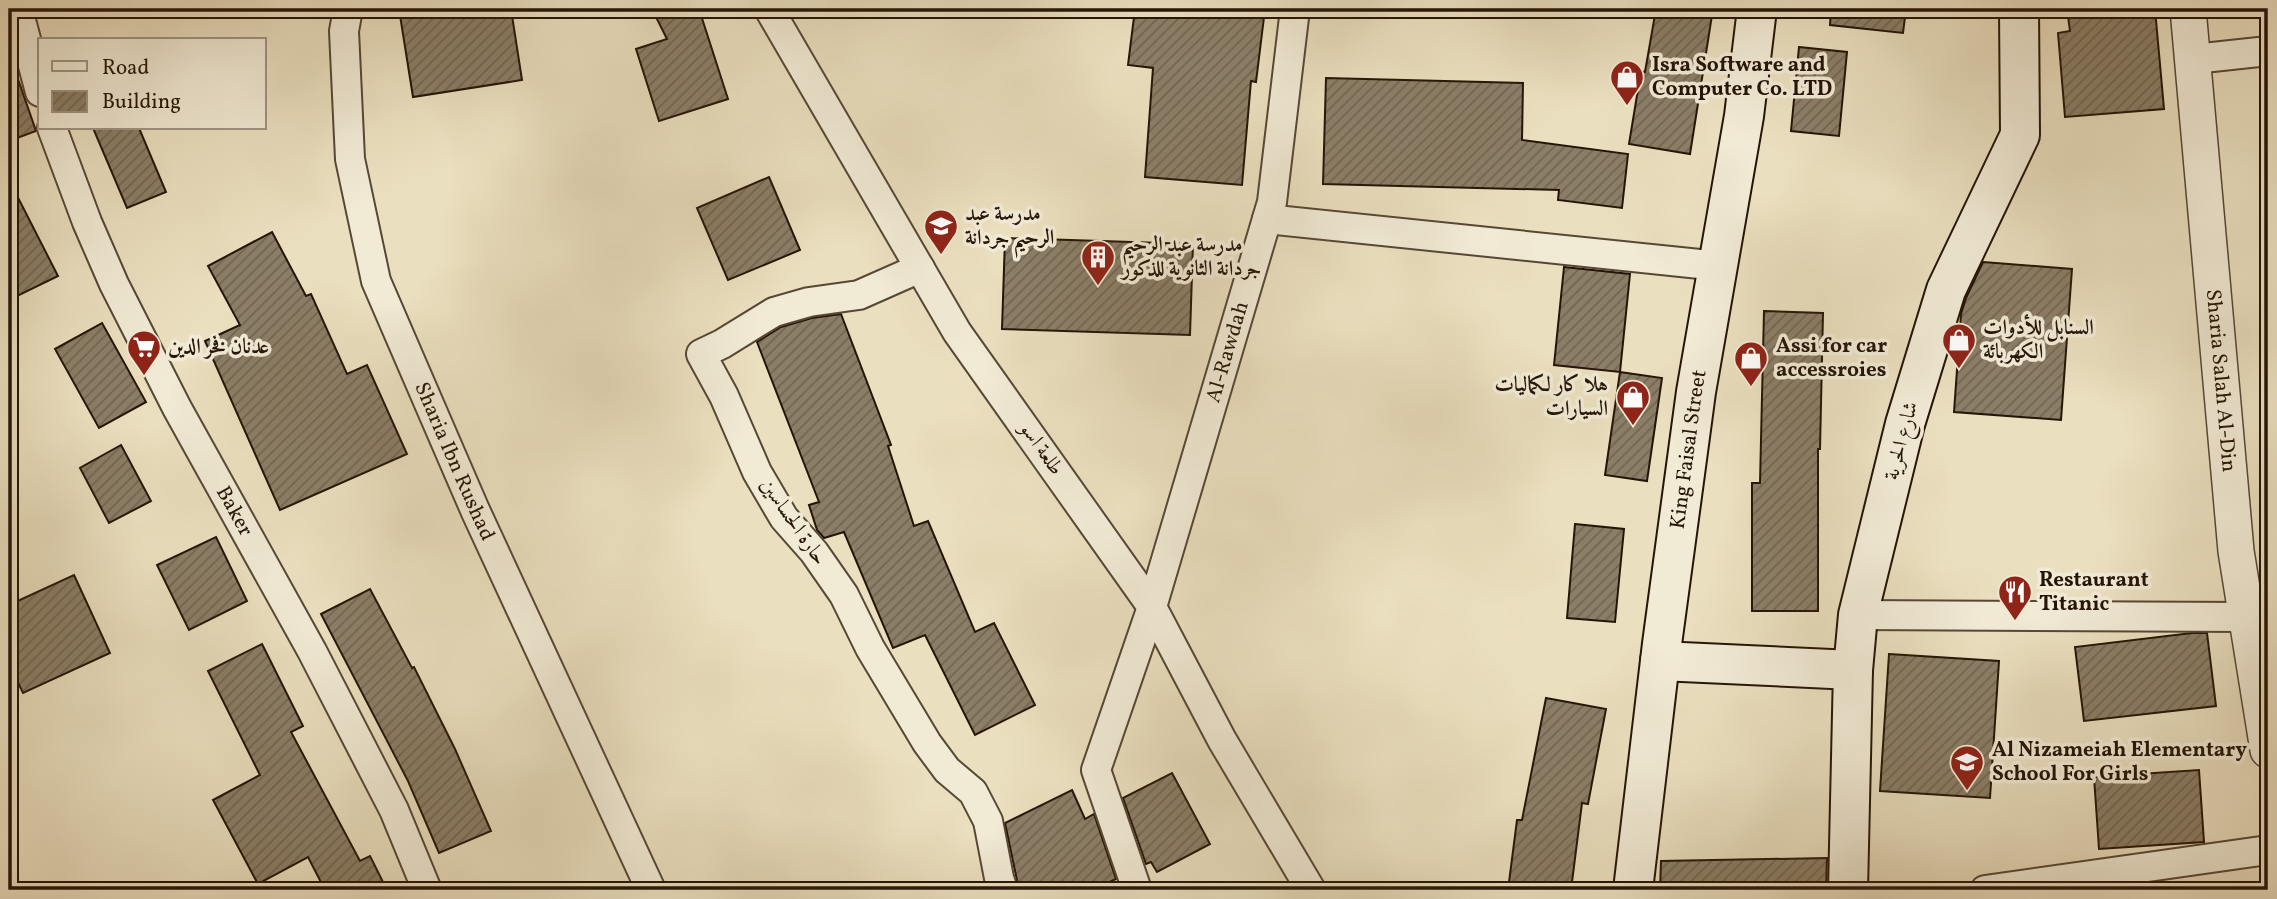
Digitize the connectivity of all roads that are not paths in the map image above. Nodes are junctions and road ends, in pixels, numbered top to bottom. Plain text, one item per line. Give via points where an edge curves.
1 (18, 9) edge
2 (348, 9) edge
3 (769, 9) edge
4 (1295, 9) edge
5 (1757, 9) edge
6 (2019, 9) edge
7 (2188, 9) edge
8 (2268, 51) edge
9 (2194, 59) junction
10 (38, 84) edge
11 (53, 130) edge
12 (1267, 219) junction
13 (1719, 266) junction
14 (920, 268) junction
15 (1152, 607) junction
16 (1858, 615) junction
17 (2257, 616) edge
18 (1660, 661) junction
19 (1853, 670) junction
20 (2268, 750) edge
21 (2268, 850) edge
22 (426, 890) edge
23 (651, 890) edge
24 (1003, 890) edge
25 (1138, 890) edge
26 (1311, 890) edge
27 (1633, 890) edge
28 (1848, 890) edge
29 (1985, 890) edge

1 - 10 street
2 - 23 street, Sharia Ibn Rushad via 344,31 350,159 376,281 475,510
3 - 14 street, طلعة اسو
4 - 12 street, Al-Rawdah
5 - 13 main road, King Faisal Street
6 - 16 main road, شارع الحرية via 2020,135 1946,290 1905,424
7 - 9 street, Sharia Salah Al-Din
8 - 9 street
9 - 17 street, Sharia Salah Al-Din via 2236,551
11 - 22 street, Baker via 114,284 394,810
12 - 13 street
12 - 15 street, Al-Rawdah
13 - 18 main road, King Faisal Street via 1696,392
14 - 15 street, طلعة اسو via 957,332
14 - 24 street, حارة الحساسين via 859,295 774,312 701,354 784,518 845,595 870,648 927,743 947,771 973,792 988,821
15 - 25 street, Al-Rawdah via 1096,771
15 - 26 street, طلعة اسو via 1222,740
16 - 17 street
16 - 19 main road, شارع الحرية
17 - 20 street, Sharia Salah Al-Din
18 - 19 main road
18 - 27 main road, King Faisal Street
19 - 28 main road, شارع الحرية
21 - 29 street

